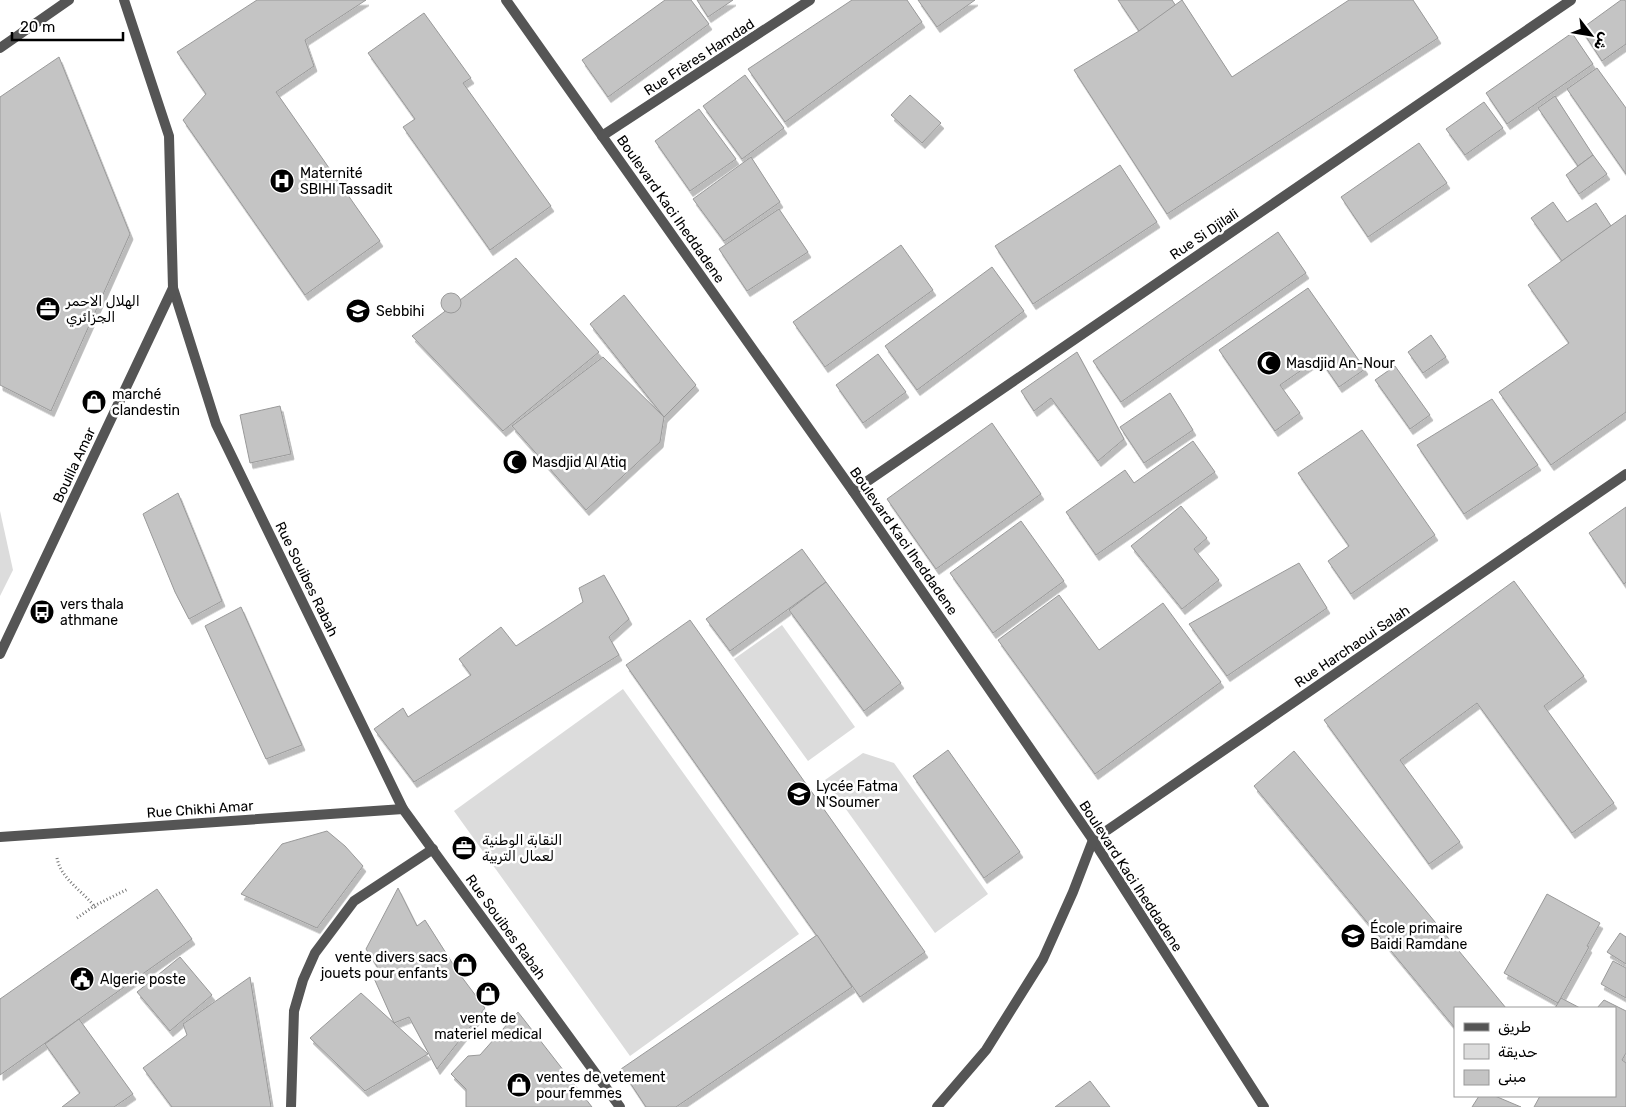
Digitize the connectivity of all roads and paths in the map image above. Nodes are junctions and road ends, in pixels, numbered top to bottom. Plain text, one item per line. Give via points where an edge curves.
1 (69, 0) edge
2 (124, 0) edge
3 (506, 0) edge
4 (810, 0) edge
5 (1571, 0) edge
6 (0, 48) edge
7 (602, 136) junction
8 (173, 288) junction
9 (1626, 474) edge
10 (853, 491) junction
11 (0, 654) edge
12 (403, 809) junction
13 (0, 837) edge
14 (1093, 840) junction
15 (432, 849) junction
16 (67, 877) dead end
17 (128, 889) dead end
18 (94, 906) junction
19 (80, 918) dead end
20 (291, 1107) edge
21 (620, 1107) edge
22 (937, 1107) edge
23 (1264, 1107) edge

1 - 6 street
2 - 8 street, Rue Souibes Rabah via 170,136
3 - 7 street, Boulevard Kaci Iheddadene
4 - 7 street, Rue Frères Hamdad
5 - 10 street, Rue Si Djilali
7 - 10 street, Boulevard Kaci Iheddadene
8 - 11 street, Boulila Amar
8 - 12 street, Rue Souibes Rabah via 216,424
9 - 14 street, Rue Harchaoui Salah
10 - 14 street, Boulevard Kaci Iheddadene
12 - 13 street, Rue Chikhi Amar
12 - 15 street, Rue Souibes Rabah
14 - 22 street via 1043,959 986,1050
14 - 23 street, Boulevard Kaci Iheddadene
15 - 20 street via 354,900 315,953 294,1011
15 - 21 street, Rue Souibes Rabah
16 - 18 path
17 - 18 path
18 - 19 path

